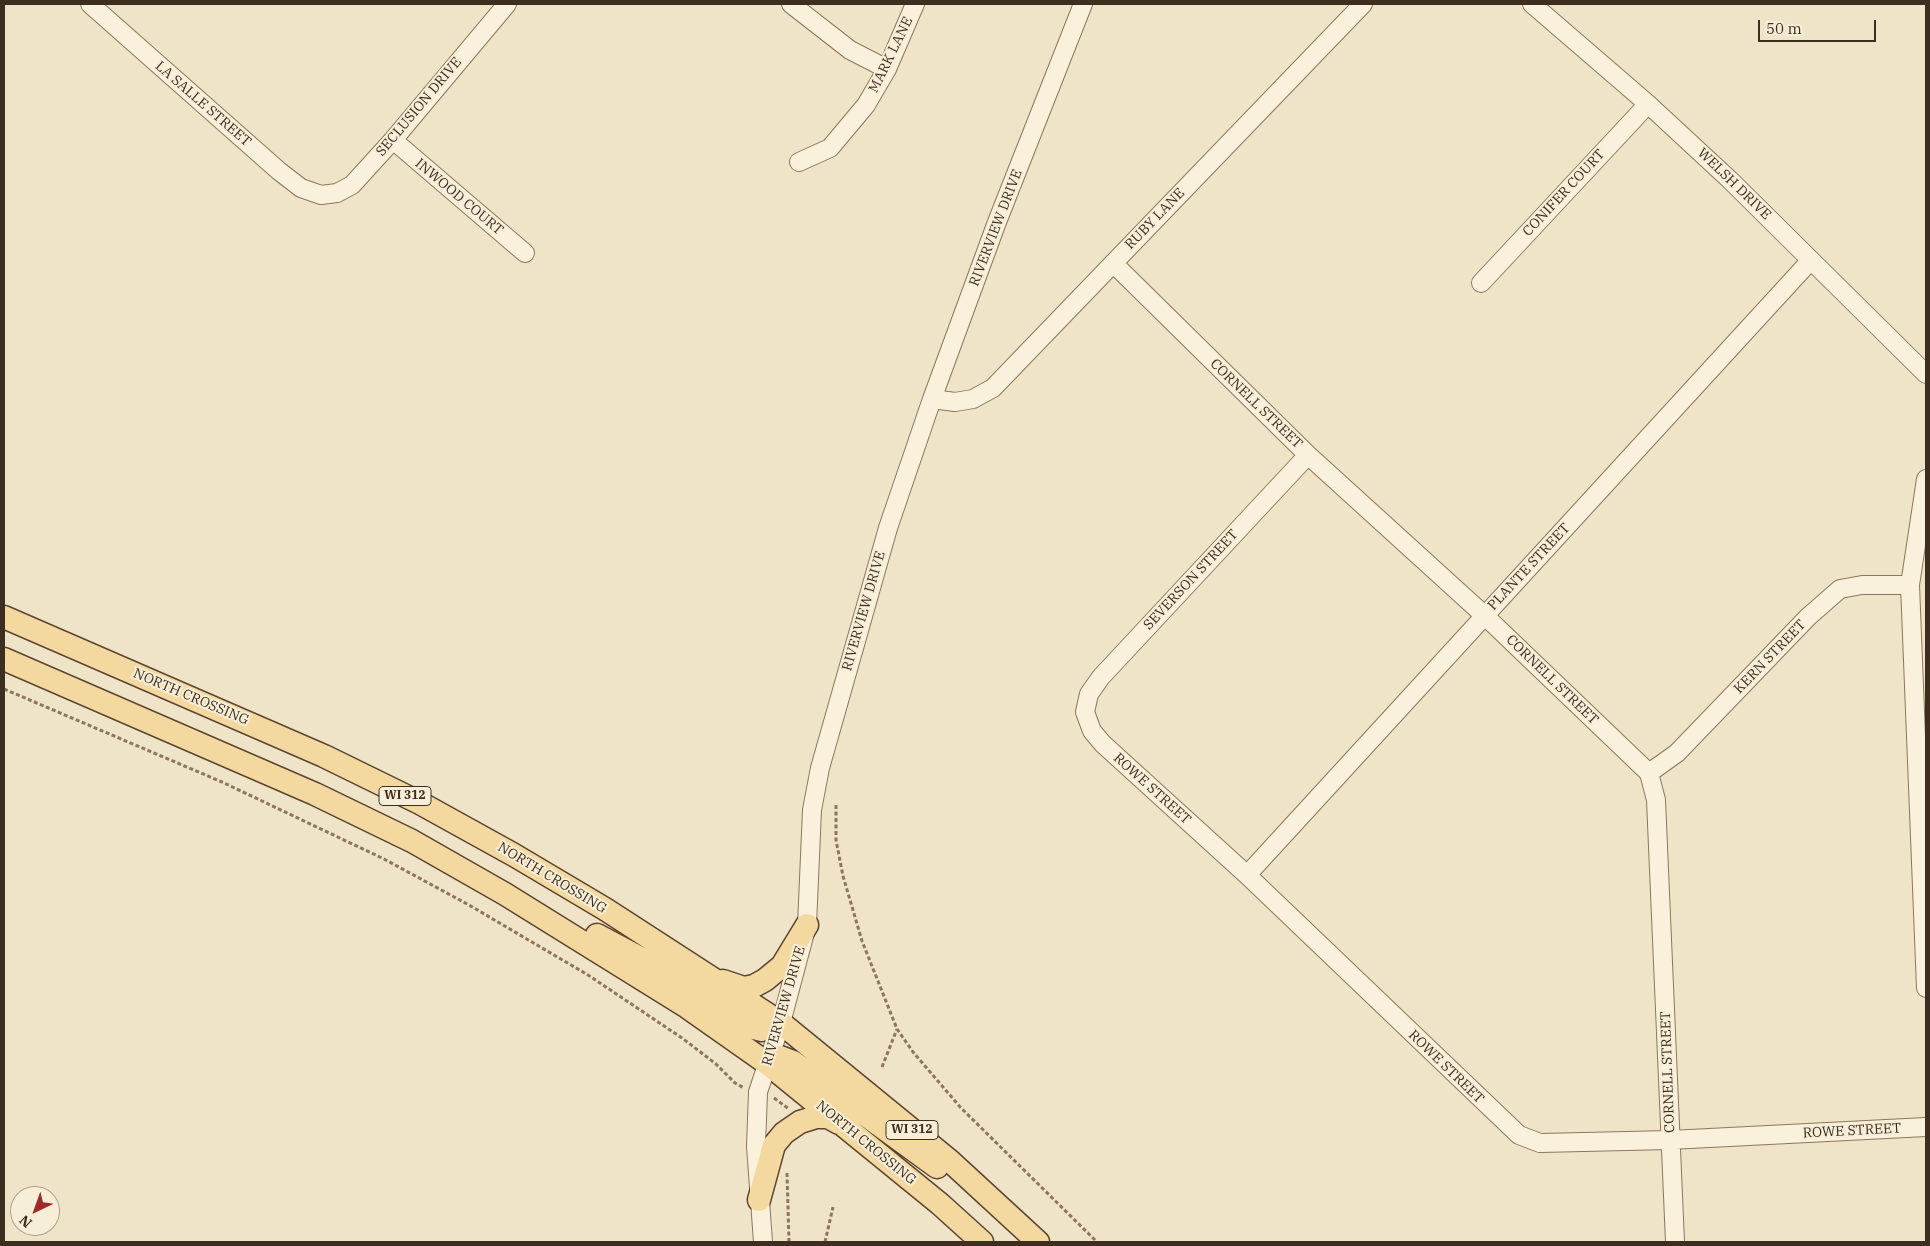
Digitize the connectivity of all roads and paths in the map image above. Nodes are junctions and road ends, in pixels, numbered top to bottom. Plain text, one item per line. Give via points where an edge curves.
1 (90, 4) edge
2 (507, 4) edge
3 (791, 4) edge
4 (915, 4) edge
5 (1083, 4) edge
6 (1363, 4) edge
7 (1532, 4) edge
8 (887, 69) junction
9 (1648, 104) junction
10 (393, 140) junction
11 (799, 162) dead end
12 (321, 195) joint
13 (525, 253) dead end
14 (1811, 260) junction
15 (1113, 263) junction
16 (1481, 283) dead end
17 (1926, 374) edge
18 (932, 399) junction
19 (1308, 455) junction
20 (1926, 479) edge
21 (1910, 585) junction
22 (1484, 615) junction
23 (4, 617) edge
24 (4, 632) edge
25 (4, 659) edge
26 (128, 670) junction
27 (4, 689) edge
28 (1085, 712) joint
29 (1649, 773) junction
30 (836, 806) dead end
31 (1247, 875) junction
32 (505, 894) junction
33 (807, 925) junction
34 (700, 970) junction
35 (1926, 988) edge
36 (781, 1023) junction
37 (897, 1029) junction
38 (768, 1064) junction
39 (882, 1067) dead end
40 (758, 1092) junction
41 (800, 1122) junction
42 (1926, 1127) edge
43 (848, 1128) junction
44 (1670, 1140) junction
45 (788, 1170) dead end
46 (759, 1200) junction
47 (834, 1207) dead end
48 (1034, 1238) edge
49 (763, 1242) edge
50 (789, 1242) edge
51 (825, 1242) edge
52 (982, 1242) edge
53 (1097, 1242) edge
54 (1675, 1242) edge

1 - 12 street, LA SALLE STREET via 279,171 300,188
2 - 10 street, SECLUSION DRIVE
3 - 8 street via 850,50
4 - 8 street, MARK LANE
5 - 18 street, RIVERVIEW DRIVE
6 - 15 street, RUBY LANE
7 - 9 street, WELSH DRIVE
8 - 11 street, MARK LANE via 866,104 830,148
9 - 14 street, WELSH DRIVE
9 - 16 street, CONIFER COURT
10 - 12 street, SECLUSION DRIVE via 352,185 337,193
10 - 13 street, INWOOD COURT
14 - 17 street, WELSH DRIVE
14 - 22 street, PLANTE STREET
15 - 18 street, RUBY LANE via 993,388 973,399 955,402
15 - 19 street, CORNELL STREET
18 - 33 street, RIVERVIEW DRIVE via 888,528 820,768 812,810
19 - 22 street, CORNELL STREET
19 - 28 street, SEVERSON STREET via 1100,677 1089,694
20 - 21 street
21 - 29 street, KERN STREET via 1862,585 1840,589 1808,617 1677,754
21 - 35 street
22 - 29 street, CORNELL STREET
22 - 31 street, PLANTE STREET
23 - 26 main road, NORTH CROSSING / WI 312
24 - 26 main road
25 - 32 main road, NORTH CROSSING / WI 312 via 315,794 412,842
26 - 34 main road, NORTH CROSSING / WI 312 via 324,756 420,803 514,855
27 - 40 path via 222,782 393,863 588,975 689,1044 735,1083
28 - 31 street, ROWE STREET via 1092,731 1103,744
29 - 44 street, CORNELL STREET via 1656,800
30 - 37 path via 836,840 843,876 862,941
31 - 44 street, ROWE STREET via 1519,1135 1540,1143
32 - 36 main road via 611,941 670,974 750,1026 762,1030
32 - 38 main road, NORTH CROSSING / WI 312 via 687,1007
33 - 34 main road via 782,966 754,986 734,986
33 - 36 street, RIVERVIEW DRIVE
34 - 36 main road, NORTH CROSSING / WI 312
36 - 38 street, RIVERVIEW DRIVE
36 - 48 main road, NORTH CROSSING / WI 312 via 950,1161
37 - 39 path
37 - 53 path via 961,1108
38 - 40 street, RIVERVIEW DRIVE
38 - 43 main road, NORTH CROSSING / WI 312
38 - 48 main road via 780,1057 793,1062
40 - 41 path via 772,1096 796,1113
40 - 46 street, RIVERVIEW DRIVE
41 - 43 main road via 828,1117
41 - 46 main road via 778,1139
42 - 44 street, ROWE STREET
43 - 52 main road, NORTH CROSSING / WI 312
44 - 54 street, CORNELL STREET
45 - 50 path
46 - 49 street, RIVERVIEW DRIVE
47 - 51 path

